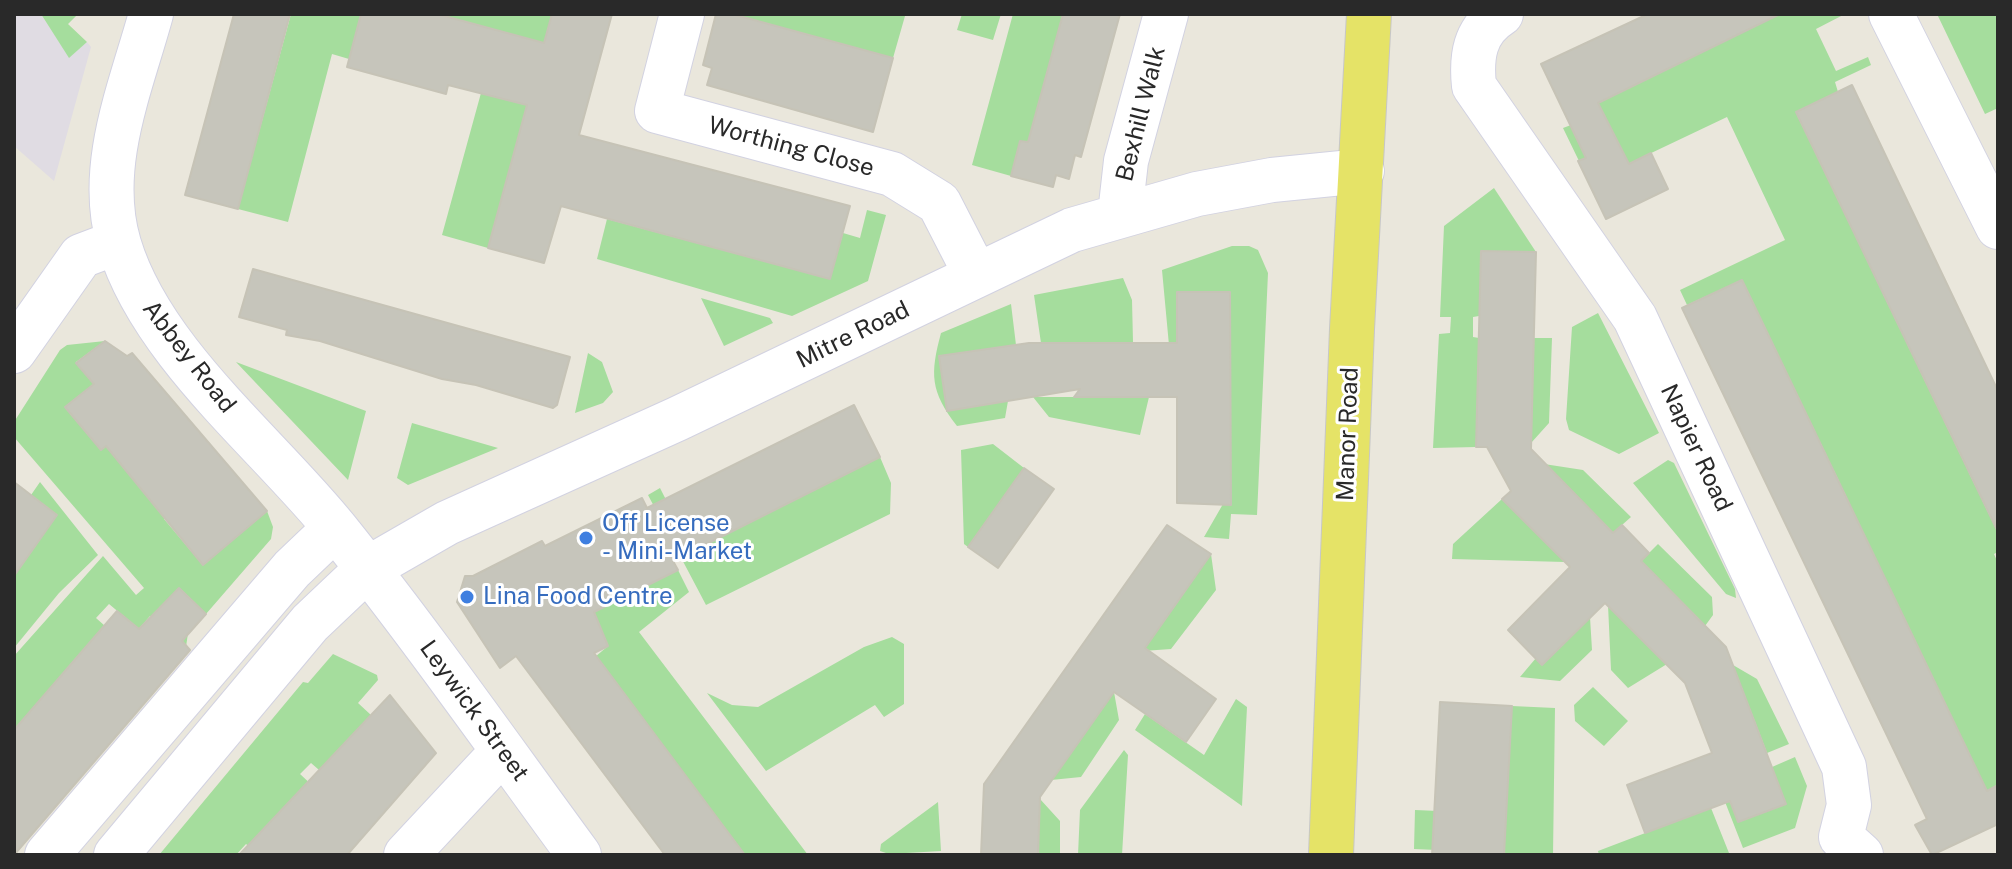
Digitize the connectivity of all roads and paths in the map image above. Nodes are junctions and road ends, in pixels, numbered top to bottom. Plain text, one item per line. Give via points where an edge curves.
1 (151, 14) edge
2 (682, 14) edge
3 (1166, 14) edge
4 (1369, 14) edge
5 (1501, 14) edge
6 (1891, 14) edge
7 (1984, 162) edge
8 (1362, 171) junction
9 (1120, 214) junction
10 (1998, 227) edge
11 (118, 242) junction
12 (976, 275) junction
13 (14, 351) edge
14 (335, 528) junction
15 (367, 569) junction
16 (503, 751) junction
17 (1843, 849) edge
18 (47, 855) edge
19 (116, 855) edge
20 (406, 855) edge
21 (579, 855) edge
22 (1331, 855) edge

1 - 11 street, Abbey Road via 111,168
2 - 12 street, Worthing Close via 657,111 892,174 939,203
3 - 9 street, Bexhill Walk via 1126,161
4 - 8 main road, Manor Road
5 - 17 street, Napier Road via 1489,21 1476,42 1471,62 1474,86 1635,318 1844,767 1849,805
6 - 7 street
7 - 10 street
8 - 9 street, Mitre Road via 1224,188
8 - 22 main road, Manor Road
9 - 12 street, Mitre Road
11 - 13 street via 81,256
11 - 14 street, Abbey Road via 138,292 163,330
12 - 15 street, Mitre Road via 689,414 447,523
14 - 15 street, Abbey Road
14 - 18 street via 282,580
15 - 16 street, Leywick Street
15 - 19 street via 310,623
16 - 20 street
16 - 21 street, Leywick Street

